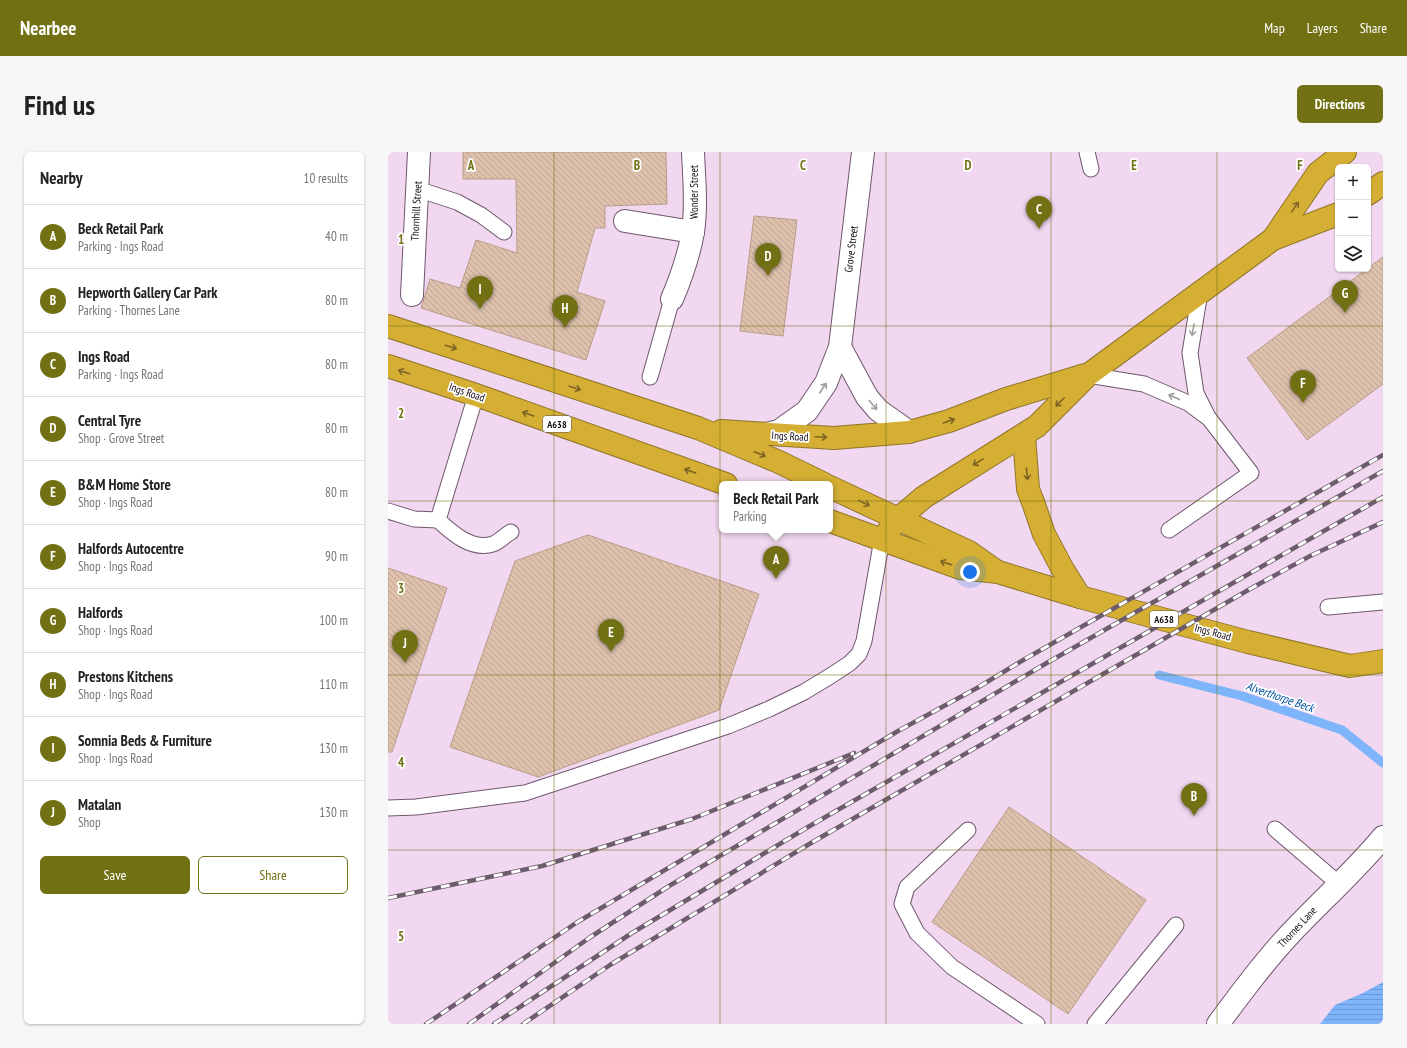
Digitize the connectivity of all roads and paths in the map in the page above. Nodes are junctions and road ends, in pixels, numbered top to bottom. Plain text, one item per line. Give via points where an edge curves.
1 (419, 152) edge
2 (694, 152) edge
3 (863, 152) edge
4 (1087, 152) edge
5 (1345, 152) edge
6 (1091, 169) dead end
7 (1383, 183) edge
8 (417, 189) junction
9 (1371, 192) edge
10 (1335, 215) edge
11 (625, 221) dead end
12 (504, 232) dead end
13 (693, 232) junction
14 (1273, 239) junction
15 (1200, 292) junction
16 (412, 295) dead end
17 (672, 299) joint
18 (388, 326) edge
19 (840, 347) junction
20 (388, 366) edge
21 (1088, 375) junction
22 (650, 377) dead end
23 (476, 395) junction
24 (1208, 417) junction
25 (698, 428) junction
26 (909, 432) junction
27 (761, 435) junction
28 (1024, 436) junction
29 (818, 481) edge
30 (719, 482) edge
31 (833, 488) edge
32 (388, 511) edge
33 (898, 519) junction
34 (438, 520) junction
35 (833, 522) edge
36 (1169, 530) dead end
37 (511, 532) dead end
38 (882, 539) junction
39 (998, 572) junction
40 (1080, 597) junction
41 (1383, 602) edge
42 (1328, 607) dead end
43 (1383, 661) edge
44 (1350, 666) junction
45 (1383, 678) edge
46 (388, 808) edge
47 (1275, 829) dead end
48 (968, 830) dead end
49 (1383, 837) edge
50 (1339, 884) junction
51 (1176, 925) dead end
52 (1037, 1024) edge
53 (1095, 1024) edge
54 (1218, 1024) edge

1 - 8 street, Thornhill Street
2 - 13 street, Wonder Street
3 - 19 street, Grove Street
4 - 6 lane
14 -> 5 highway, Ings Road via 1318,173
7 - 9 highway
8 - 12 lane via 457,202
8 - 16 street, Thornhill Street
10 - 14 highway, Ings Road
11 - 13 street, Wonder Street
13 - 17 street, Wonder Street via 681,277
14 - 15 highway, Ings Road
15 - 21 highway, Ings Road
15 -> 24 lane via 1190,353 1196,393
17 - 22 lane
18 -> 25 highway, Ings Road
19 -> 26 street via 867,397 878,410
27 -> 19 street, Grove Street via 779,431 807,411 826,383
23 -> 20 highway, Ings Road / A638
24 -> 21 lane via 1188,404 1144,384
26 -> 21 highway, Ings Road via 949,421 1006,399
21 -> 28 highway, Ings Road
30 -> 23 highway, Ings Road / A638
23 - 34 lane
24 - 36 lane via 1251,473
25 - 27 highway, Ings Road
25 -> 29 highway, Ings Road
27 -> 26 highway, Ings Road via 834,438
28 -> 33 highway, Ings Road via 924,497
28 -> 40 highway via 1028,489 1047,540
31 -> 33 highway, Ings Road / A638
32 - 34 lane via 414,519
33 - 38 highway, Ings Road
33 - 39 highway, Ings Road / A638 via 969,552
34 - 37 lane via 459,538 480,546 493,544
35 - 38 highway, Ings Road / A638
39 -> 38 highway, Ings Road / A638 via 960,568
38 - 46 lane via 864,641 859,654 850,663 804,692 728,726 524,793 416,807
39 - 40 highway, Ings Road / A638
40 - 44 highway, Ings Road / A638 via 1248,642
41 - 42 lane
43 - 44 highway, Ings Road / A638
44 - 45 highway, A638
47 - 50 lane
48 - 52 lane via 907,887 902,904 917,933 952,967
49 - 50 street, Thornes Lane
50 - 54 street, Thornes Lane via 1292,931
51 - 53 lane

